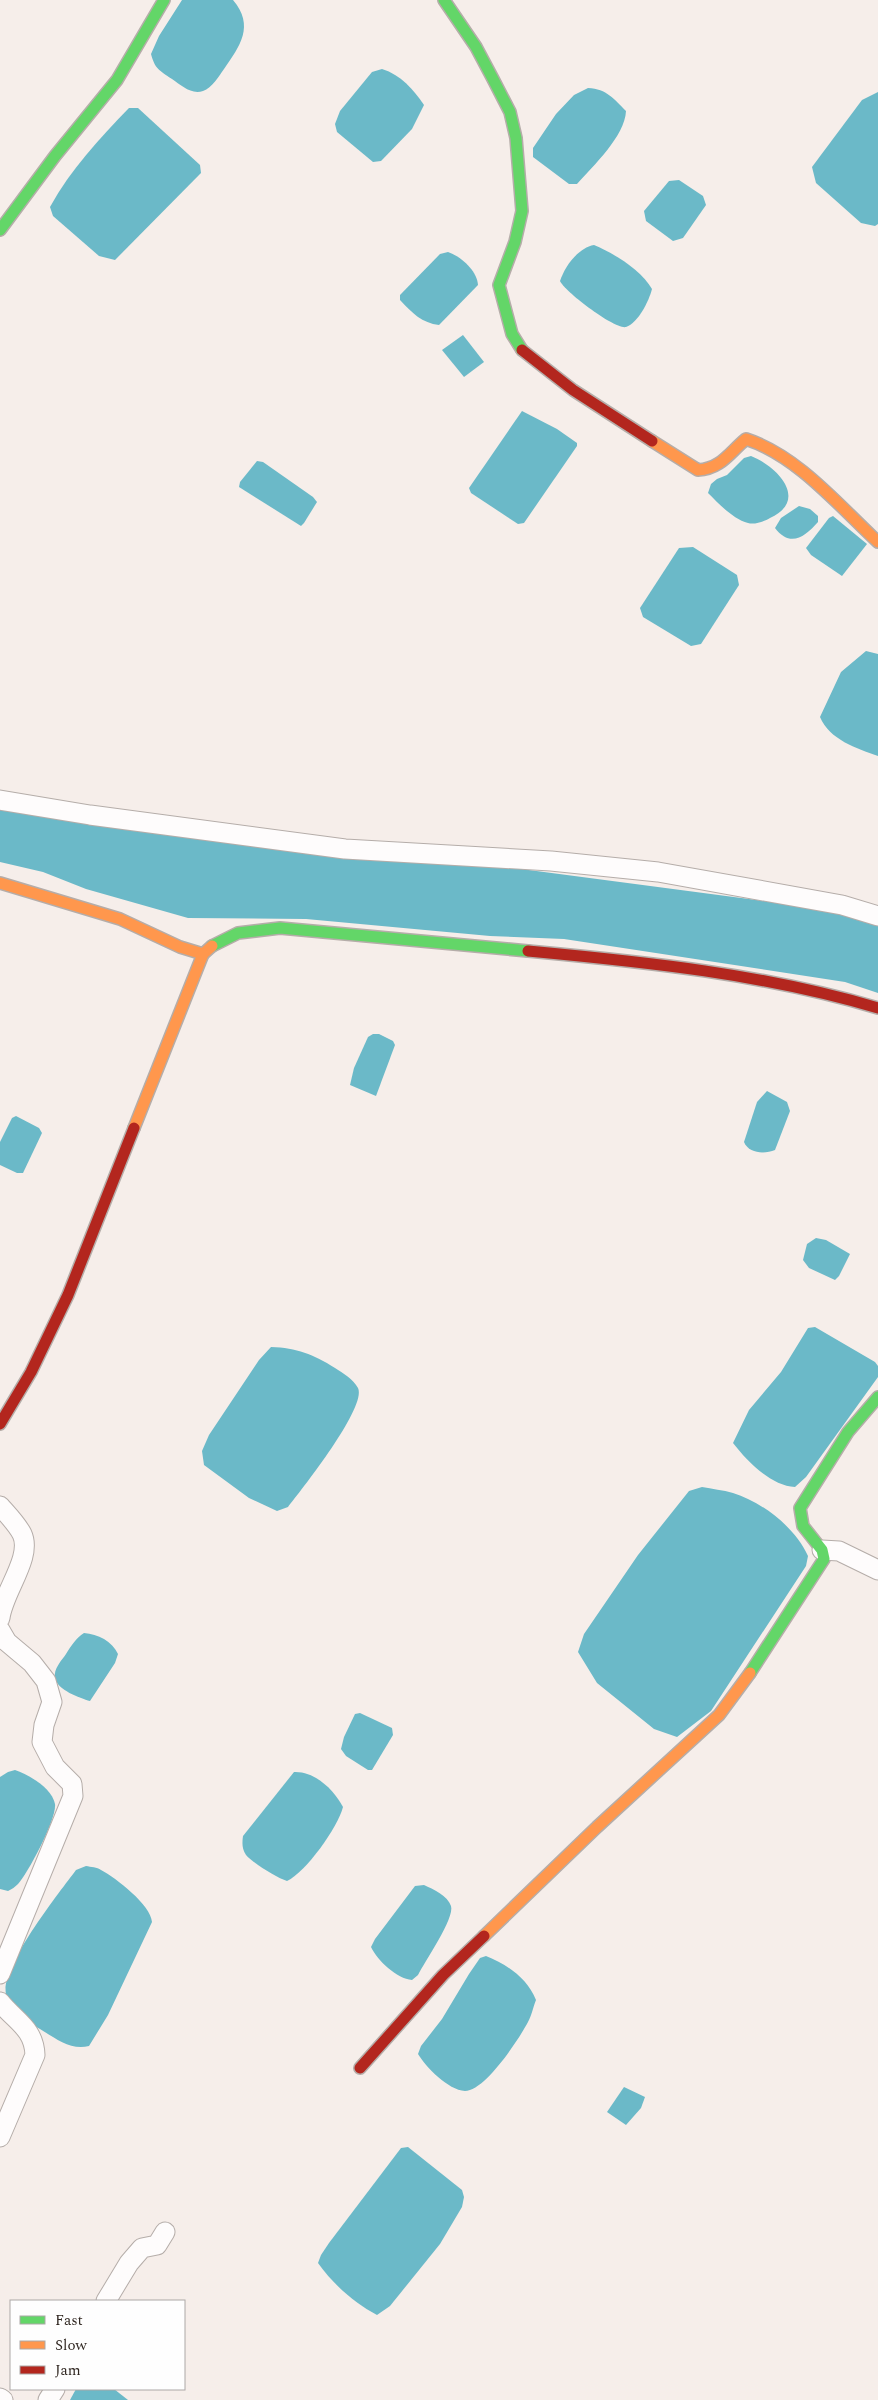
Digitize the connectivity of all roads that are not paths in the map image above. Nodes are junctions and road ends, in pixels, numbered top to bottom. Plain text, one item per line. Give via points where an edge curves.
1 (164, 0) edge
2 (444, 0) edge
3 (0, 230) edge
4 (878, 542) edge
5 (0, 800) edge
6 (0, 883) edge
7 (878, 916) edge
8 (203, 954) junction
9 (878, 1008) edge
10 (878, 1397) edge
11 (0, 1424) edge
12 (0, 1506) edge
13 (822, 1550) junction
14 (878, 1570) edge
15 (0, 1618) edge
16 (0, 1630) edge
17 (0, 1974) edge
18 (0, 2002) edge
19 (360, 2068) dead end
20 (0, 2137) edge
21 (165, 2232) dead end
22 (107, 2300) edge
23 (0, 2398) edge
24 (4, 2400) edge

1 - 3 street via 128,64
2 - 4 street via 493,79 510,112 516,138 522,212 499,285 512,334 524,353 573,390 698,470 718,467 746,439 768,446
5 - 7 street via 345,849 552,861 658,872 842,905
6 - 8 street via 120,919 180,948
8 - 9 street via 214,943 230,936 254,928 280,928 653,963 759,979
8 - 11 street via 68,1295 31,1372
10 - 13 street via 848,1432 800,1508 803,1526
12 - 15 street via 22,1534 25,1552
13 - 14 street via 839,1551
13 - 19 street via 824,1559 757,1664 719,1715 443,1975
16 - 17 street via 7,1642 32,1663 46,1681 52,1702 42,1742 55,1767 72,1784 73,1796
18 - 20 street via 27,2029 34,2042 35,2055
21 - 22 street via 156,2245 142,2248 129,2263
23 - 24 street

